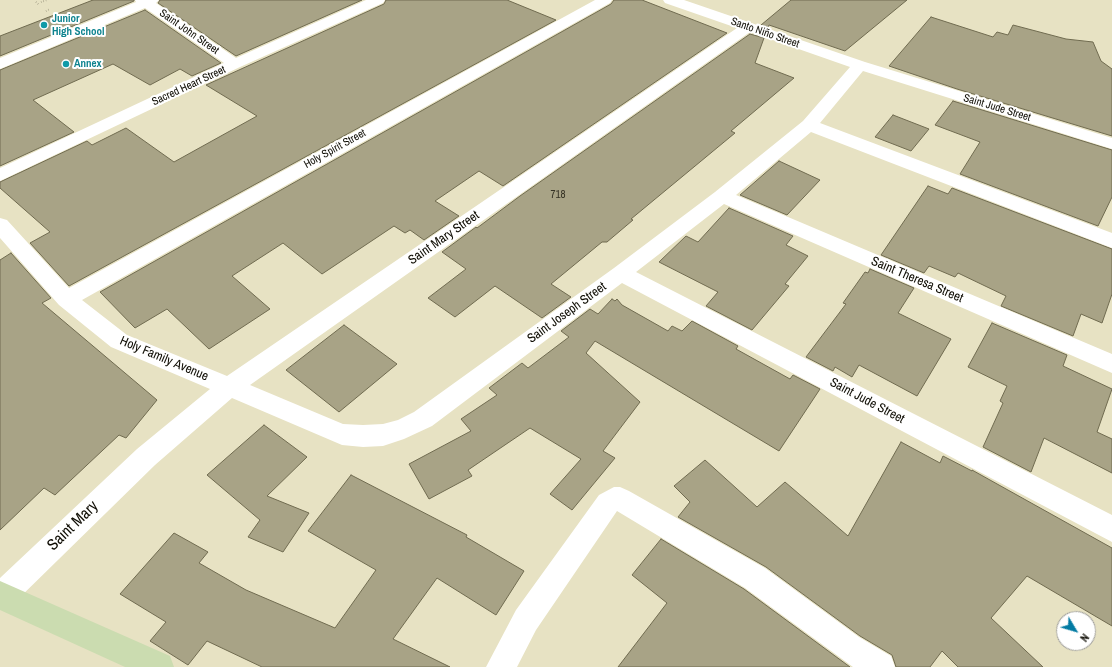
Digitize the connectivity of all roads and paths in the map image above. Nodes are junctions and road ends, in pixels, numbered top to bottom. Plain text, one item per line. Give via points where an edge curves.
1 (47, 0) edge
2 (378, 0) edge
3 (605, 0) edge
4 (670, 0) edge
5 (147, 1) edge
6 (36, 2) dead end
7 (41, 2) dead end
8 (39, 5) dead end
9 (50, 9) dead end
10 (46, 11) dead end
11 (748, 27) junction
12 (0, 64) edge
13 (235, 64) junction
14 (860, 65) junction
15 (809, 125) junction
16 (1112, 144) edge
17 (0, 175) edge
18 (722, 196) junction
19 (0, 225) edge
20 (1112, 242) edge
21 (621, 273) junction
22 (66, 299) junction
23 (1112, 364) edge
24 (229, 387) junction
25 (146, 456) joint
26 (1112, 529) edge
27 (0, 595) edge
28 (159, 667) edge
29 (501, 667) edge
30 (880, 667) edge

1 - 7 path
2 - 13 street, Sacred Heart Street
3 - 22 street, Holy Spirit Street
4 - 11 street, Santo Niño Street
5 - 12 street
5 - 13 street, Saint John Street
6 - 8 path
9 - 10 path
11 - 14 street, Santo Niño Street
11 - 24 street, Saint Mary Street
13 - 17 street, Sacred Heart Street
14 - 15 street, Saint Joseph Street
14 - 16 street, Saint Jude Street
15 - 18 street, Saint Joseph Street
15 - 20 street
18 - 21 street, Saint Joseph Street
18 - 23 street, Saint Theresa Street
19 - 22 street, Holy Family Avenue
21 - 24 street, Saint Joseph Street via 423,420 404,429 383,435 342,434
21 - 26 street, Saint Jude Street
22 - 24 street, Holy Family Avenue via 119,341
24 - 25 street, Saint Mary Street
25 - 27 street, Saint Mary
27 - 28 main road
29 - 30 street via 526,620 608,503 620,499 755,578

